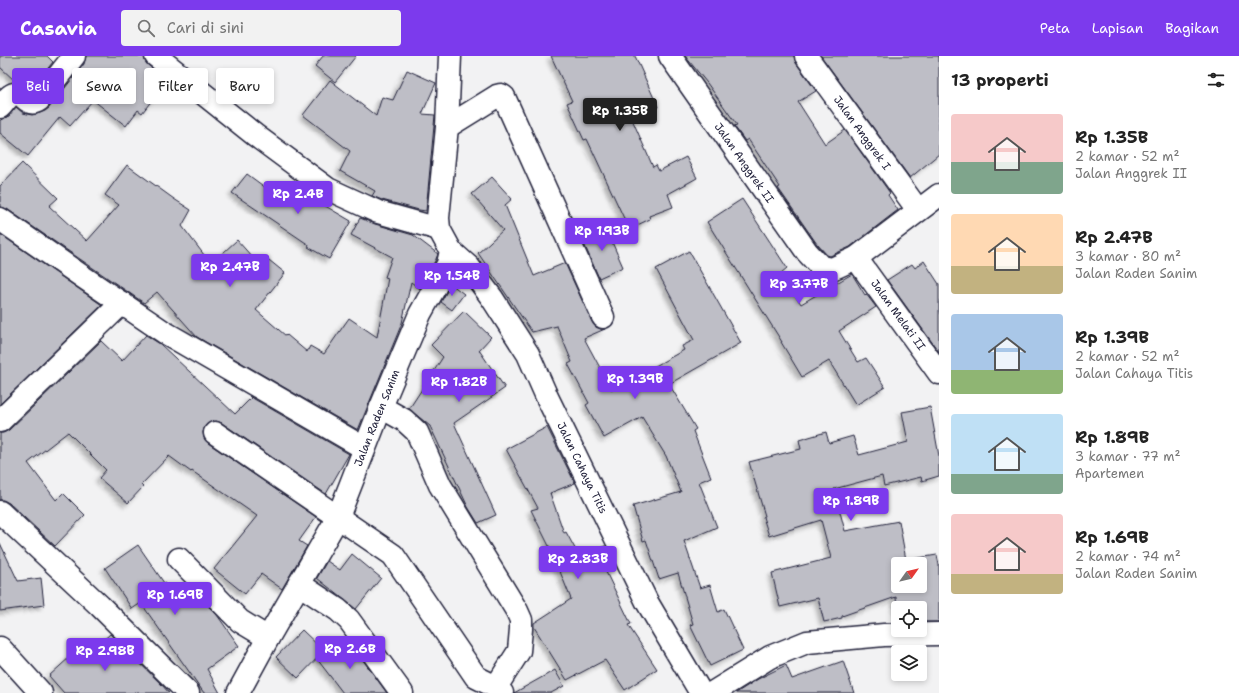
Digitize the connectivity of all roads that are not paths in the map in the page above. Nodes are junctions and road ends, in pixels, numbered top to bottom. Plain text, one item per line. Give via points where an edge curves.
1 (74, 56) edge
2 (156, 56) edge
3 (450, 56) edge
4 (670, 56) edge
5 (806, 56) edge
6 (0, 107) edge
7 (447, 127) junction
8 (939, 195) edge
9 (918, 210) junction
10 (0, 219) edge
11 (439, 229) junction
12 (451, 251) junction
13 (856, 258) junction
14 (122, 303) junction
15 (603, 317) dead end
16 (939, 373) edge
17 (381, 407) junction
18 (0, 421) edge
19 (215, 433) dead end
20 (364, 448) junction
21 (340, 511) junction
22 (0, 512) edge
23 (179, 559) dead end
24 (299, 584) junction
25 (939, 634) edge
26 (268, 638) junction
27 (0, 648) edge
28 (499, 690) edge
29 (41, 693) edge
30 (188, 693) edge
31 (238, 693) edge
32 (402, 693) edge
33 (701, 693) edge
34 (712, 693) edge

1 - 6 street via 35,103 16,93
2 - 11 street via 254,135 328,189 378,212
3 - 7 street
4 - 13 street, Jalan Anggrek II via 807,252 821,267 832,269
5 - 9 street, Jalan Anggrek I
7 - 11 street
7 - 15 street via 497,96 504,97
8 - 9 street
9 - 13 street
10 - 14 street
11 - 12 street
12 - 17 street, Jalan Raden Sanim via 448,264 420,314
12 - 33 street, Jalan Cahaya Titis via 469,267 528,354 647,602
13 - 16 street, Jalan Melati II
14 - 18 street
14 - 20 street via 164,332
17 - 20 street, Jalan Raden Sanim
17 - 28 street via 404,420 418,432 440,485 521,620 519,651
19 - 21 street
20 - 21 street, Jalan Raden Sanim
21 - 24 street, Jalan Raden Sanim
21 - 28 street via 393,555 476,677
22 - 30 street
23 - 26 street via 240,621
24 - 26 street, Jalan Raden Sanim
24 - 32 street via 349,620
25 - 34 street via 884,635 807,642 770,657
26 - 31 street, Jalan Raden Sanim
27 - 29 street

